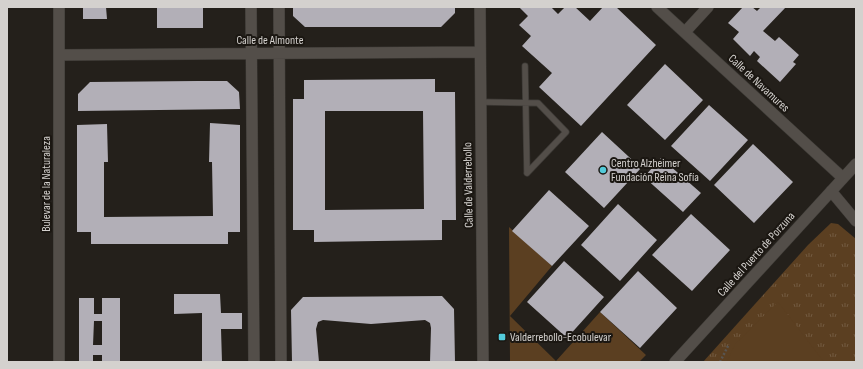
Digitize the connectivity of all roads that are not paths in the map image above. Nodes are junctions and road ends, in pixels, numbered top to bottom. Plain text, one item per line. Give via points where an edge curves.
1 (59, 7) edge
2 (251, 7) edge
3 (279, 7) edge
4 (480, 7) edge
5 (657, 7) edge
6 (708, 7) edge
7 (685, 32) junction
8 (480, 52) junction
9 (251, 53) junction
10 (279, 53) junction
11 (59, 55) junction
12 (525, 66) dead end
13 (480, 102) junction
14 (526, 103) junction
15 (856, 164) edge
16 (843, 178) junction
17 (832, 191) junction
18 (856, 221) edge
19 (59, 362) edge
20 (254, 362) edge
21 (281, 362) edge
22 (483, 362) edge
23 (675, 362) edge

1 - 11 street, Bulevar de la Naturaleza
2 - 9 street
3 - 10 street
4 - 8 street, Calle de Valderrebollo
5 - 7 street, Calle de Navamures
6 - 7 street
7 - 16 street, Calle de Navamures
8 - 10 street, Calle de Almonte
8 - 13 street, Calle de Valderrebollo
9 - 10 street, Calle de Almonte
9 - 11 street, Calle de Almonte
9 - 20 street
10 - 21 street
11 - 19 street, Bulevar de la Naturaleza
12 - 14 lane
13 - 14 lane
13 - 22 street, Calle de Valderrebollo
14 - 14 lane via 538,103 566,132 527,173
15 - 16 street, Calle del Puerto de Porzuna
16 - 17 street, Calle del Puerto de Porzuna
17 - 18 street
17 - 23 street, Calle del Puerto de Porzuna

